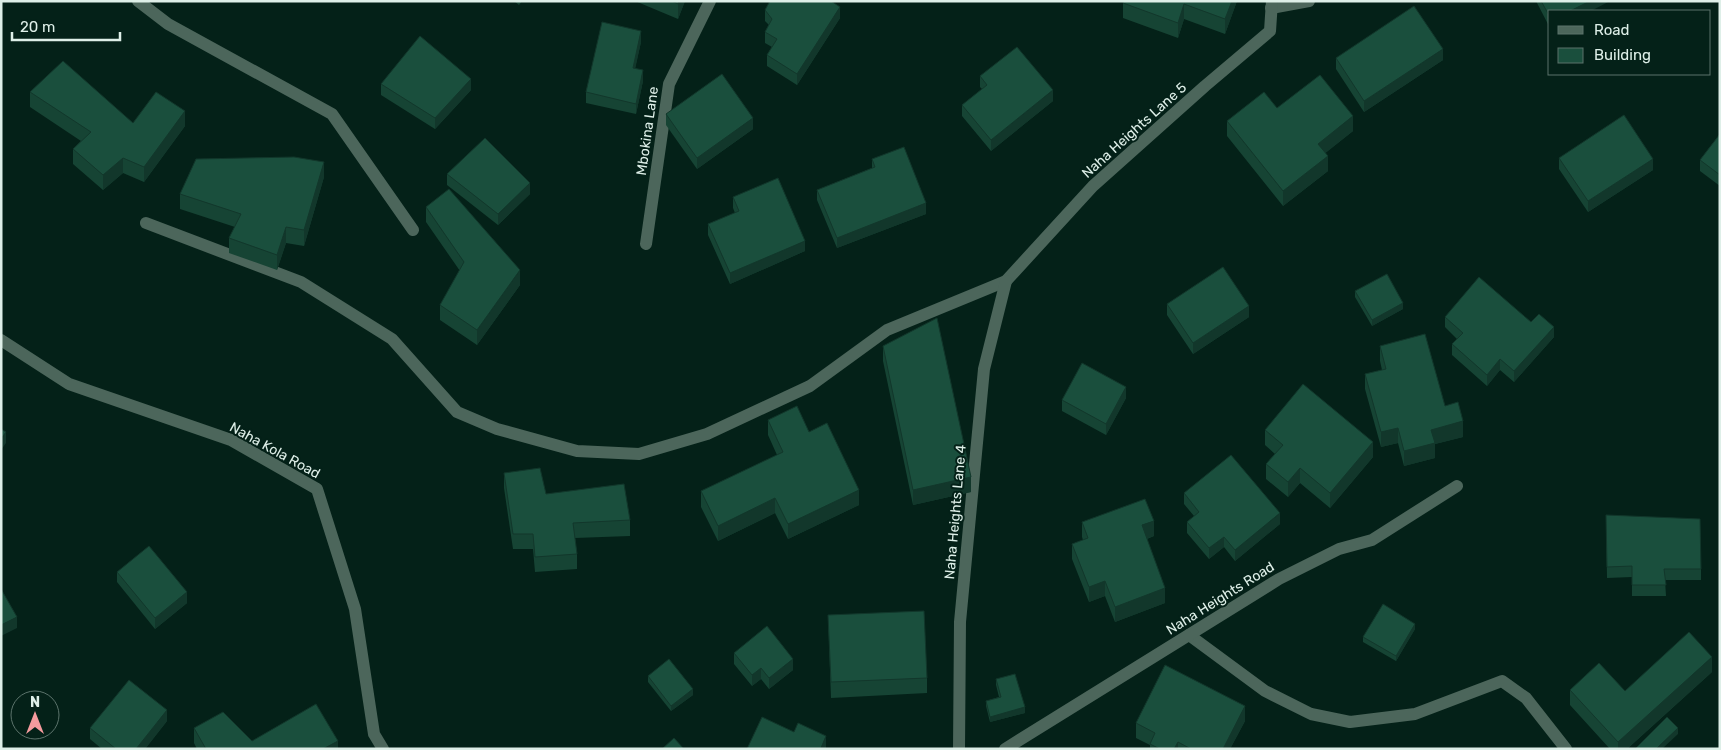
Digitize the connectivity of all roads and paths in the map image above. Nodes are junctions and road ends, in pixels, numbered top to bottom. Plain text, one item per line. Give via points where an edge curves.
1 (138, 1) edge
2 (710, 1) edge
3 (1309, 1) edge
4 (1272, 4) edge
5 (146, 223) dead end
6 (413, 230) dead end
7 (646, 244) dead end
8 (1006, 281) junction
9 (1, 340) edge
10 (1458, 486) dead end
11 (1190, 635) junction
12 (384, 749) edge
13 (959, 749) edge
14 (1005, 749) edge
15 (1566, 749) edge

1 - 6 street via 168,24 332,114
2 - 7 street, Mbokina Lane via 669,84
3 - 4 street
4 - 8 street, Naha Heights Lane 5 via 1270,31 1093,186
5 - 8 street via 301,282 392,339 457,412 497,429 577,451 639,454 707,434 810,386 887,330
8 - 13 street, Naha Heights Lane 4 via 984,369 960,622
9 - 12 street, Naha Kola Road via 69,384 231,440 317,489 355,609 374,734
10 - 11 street, Naha Heights Road via 1372,540 1339,549 1279,579
11 - 14 street, Naha Heights Road
11 - 15 street via 1265,691 1311,714 1350,722 1415,714 1502,681 1526,698

